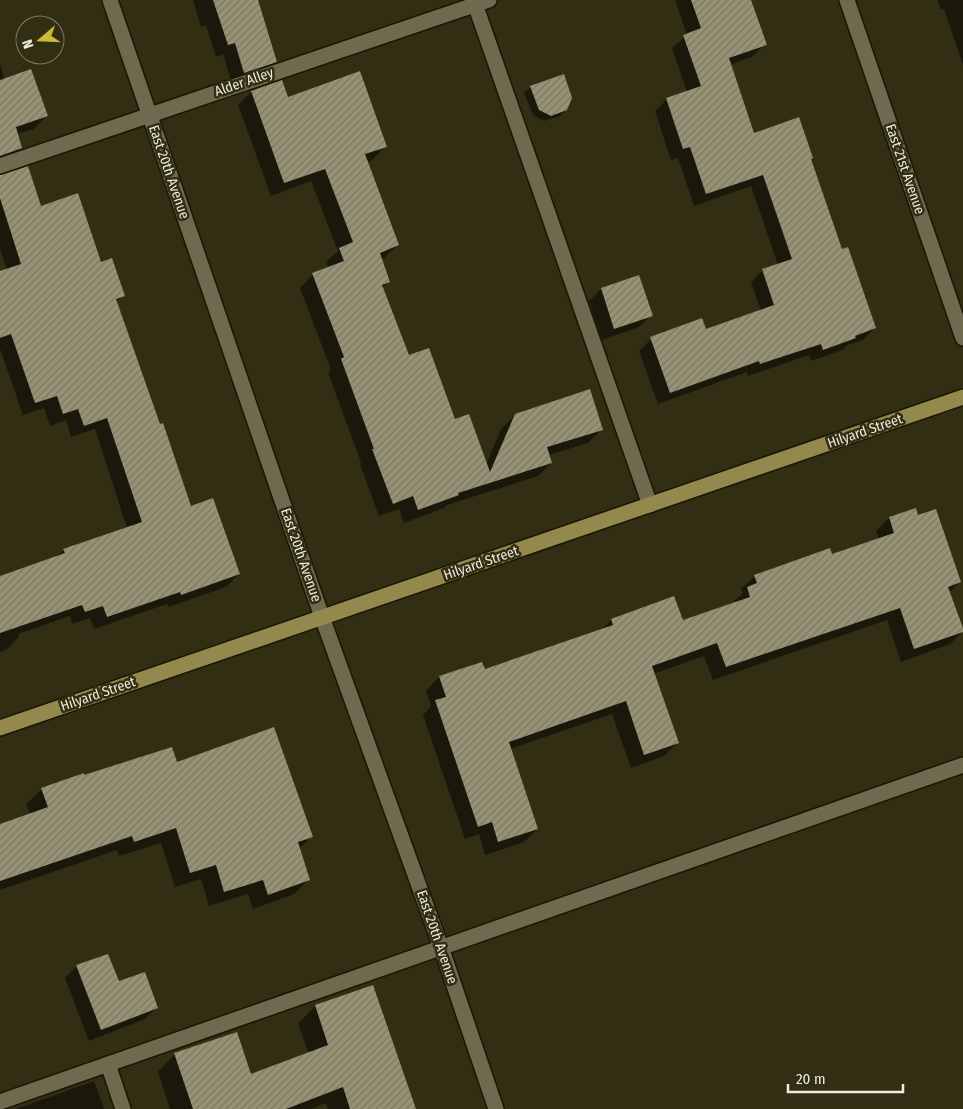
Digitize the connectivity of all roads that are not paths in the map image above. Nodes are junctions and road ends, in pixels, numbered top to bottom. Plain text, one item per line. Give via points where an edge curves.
1 (110, 0) edge
2 (847, 0) edge
3 (482, 2) edge
4 (149, 114) junction
5 (0, 166) edge
6 (963, 338) edge
7 (963, 397) edge
8 (650, 505) junction
9 (322, 617) junction
10 (0, 728) edge
11 (963, 765) edge
12 (441, 947) junction
13 (108, 1064) junction
14 (0, 1102) edge
15 (123, 1109) edge
16 (496, 1109) edge

1 - 4 street, East 20th Avenue
2 - 6 street, East 21st Avenue
3 - 4 street, Alder Alley
3 - 8 street
4 - 5 street, Alder Alley
4 - 9 street, East 20th Avenue
7 - 8 main road, Hilyard Street
8 - 9 main road, Hilyard Street
9 - 10 main road, Hilyard Street
9 - 12 street, East 20th Avenue
11 - 12 street
12 - 13 street
12 - 16 street, East 20th Avenue
13 - 14 street
13 - 15 street

